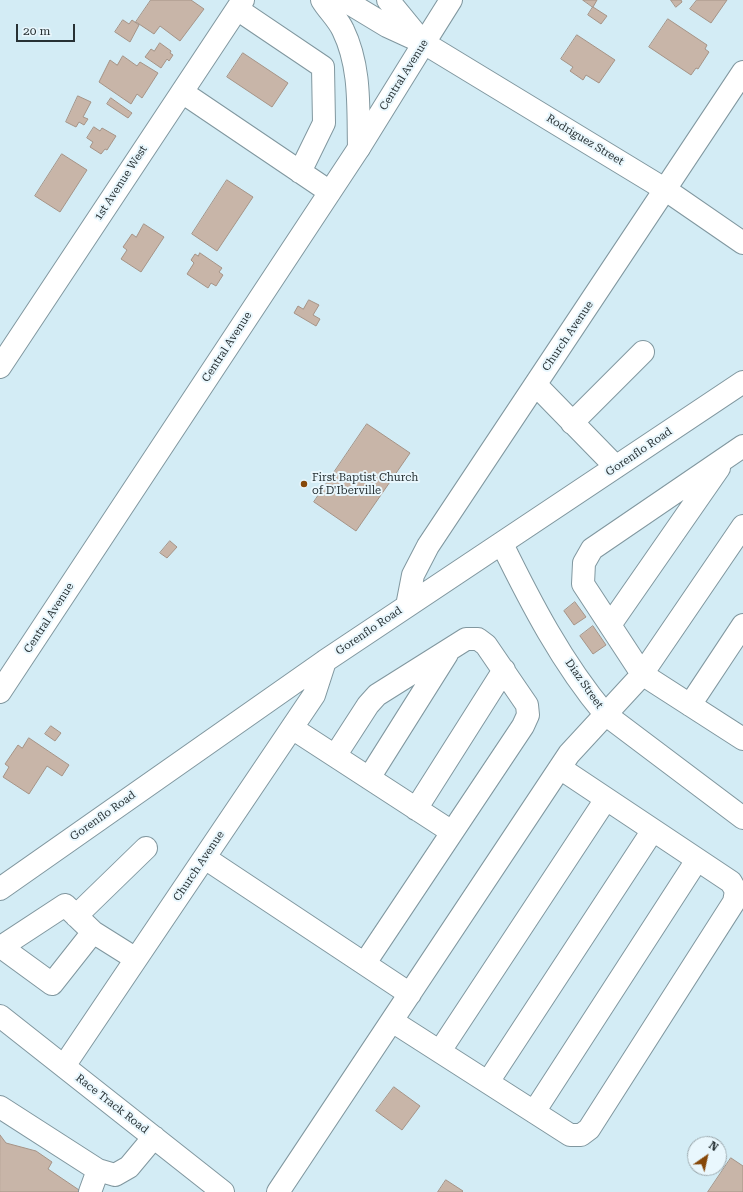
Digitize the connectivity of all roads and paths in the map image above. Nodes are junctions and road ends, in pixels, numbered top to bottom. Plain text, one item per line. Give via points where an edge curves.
1 (322, 0) edge
2 (344, 0) edge
3 (388, 0) edge
4 (451, 0) edge
5 (240, 5) edge
6 (424, 43) junction
7 (743, 72) edge
8 (182, 92) junction
9 (359, 148) junction
10 (300, 172) junction
11 (666, 190) junction
12 (330, 192) junction
13 (743, 243) edge
14 (643, 352) dead end
15 (0, 367) edge
16 (743, 382) edge
17 (536, 385) junction
18 (572, 422) junction
19 (735, 452) edge
20 (616, 467) junction
21 (743, 526) edge
22 (502, 544) junction
23 (407, 606) junction
24 (610, 625) junction
25 (743, 625) edge
26 (450, 650) junction
27 (325, 661) junction
28 (504, 670) junction
29 (642, 674) junction
30 (0, 692) edge
31 (690, 705) junction
32 (605, 714) junction
33 (292, 728) junction
34 (741, 734) edge
35 (335, 756) junction
36 (560, 768) junction
37 (369, 778) junction
38 (606, 799) junction
39 (416, 809) junction
40 (743, 818) edge
41 (653, 830) junction
42 (452, 832) junction
43 (146, 848) dead end
44 (205, 858) junction
45 (697, 860) junction
46 (0, 889) edge
47 (76, 916) junction
48 (93, 932) junction
49 (136, 959) junction
50 (365, 963) junction
51 (410, 994) junction
52 (0, 1016) edge
53 (392, 1021) junction
54 (440, 1051) junction
55 (64, 1066) junction
56 (488, 1082) junction
57 (0, 1107) edge
58 (534, 1112) junction
59 (154, 1137) junction
60 (98, 1170) junction
61 (90, 1192) edge
62 (223, 1192) edge
63 (278, 1192) edge

1 - 9 street via 342,28 351,49 357,75
2 - 6 street, Rodriguez Street via 387,26
3 - 6 street, Rodriguez Street
4 - 6 street, Central Avenue
5 - 8 street, 1st Avenue West
5 - 10 street via 323,67 324,123
6 - 9 street, Central Avenue
6 - 11 street, Rodriguez Street
7 - 11 street, Church Avenue
8 - 10 street
8 - 15 street, 1st Avenue West
9 - 12 street, Central Avenue
10 - 12 street
11 - 13 street, Rodriguez Street
11 - 17 street, Church Avenue
12 - 30 street, Central Avenue
14 - 18 street
16 - 20 street, Gorenflo Road
17 - 18 street
17 - 23 street, Church Avenue via 428,546 413,575
18 - 20 street
19 - 24 street
19 - 24 street via 592,549 584,564 583,584
20 - 22 street, Gorenflo Road
21 - 29 street
22 - 23 street, Gorenflo Road
22 - 32 street, Diaz Street via 525,591 558,648
23 - 27 street, Gorenflo Road
24 - 29 street
25 - 31 street
26 - 28 street via 466,639 478,639 486,645
26 - 35 street via 377,695
26 - 37 street
27 - 33 street, Church Avenue via 314,695
27 - 46 street, Gorenflo Road
28 - 39 street
28 - 42 street via 527,705 528,715
29 - 31 street
29 - 32 street
31 - 34 street
32 - 36 street via 569,754
32 - 40 street, Diaz Street
33 - 35 street
33 - 44 street, Church Avenue
35 - 37 street
36 - 38 street
36 - 51 street
37 - 39 street
38 - 41 street
38 - 54 street
39 - 42 street
41 - 45 street
41 - 56 street
42 - 50 street
43 - 47 street
44 - 49 street, Church Avenue
44 - 50 street
45 - 58 street
45 - 58 street via 731,882 736,891 734,902 588,1129 581,1136 570,1135
47 - 48 street
47 - 48 street via 65,905 1,947 52,984
48 - 49 street
49 - 55 street, Church Avenue
50 - 51 street
51 - 53 street
52 - 55 street, Race Track Road
53 - 54 street
53 - 63 street
54 - 56 street
55 - 59 street, Race Track Road
56 - 58 street
57 - 60 street
59 - 60 street via 129,1167 115,1175
59 - 62 street, Race Track Road
60 - 61 street

